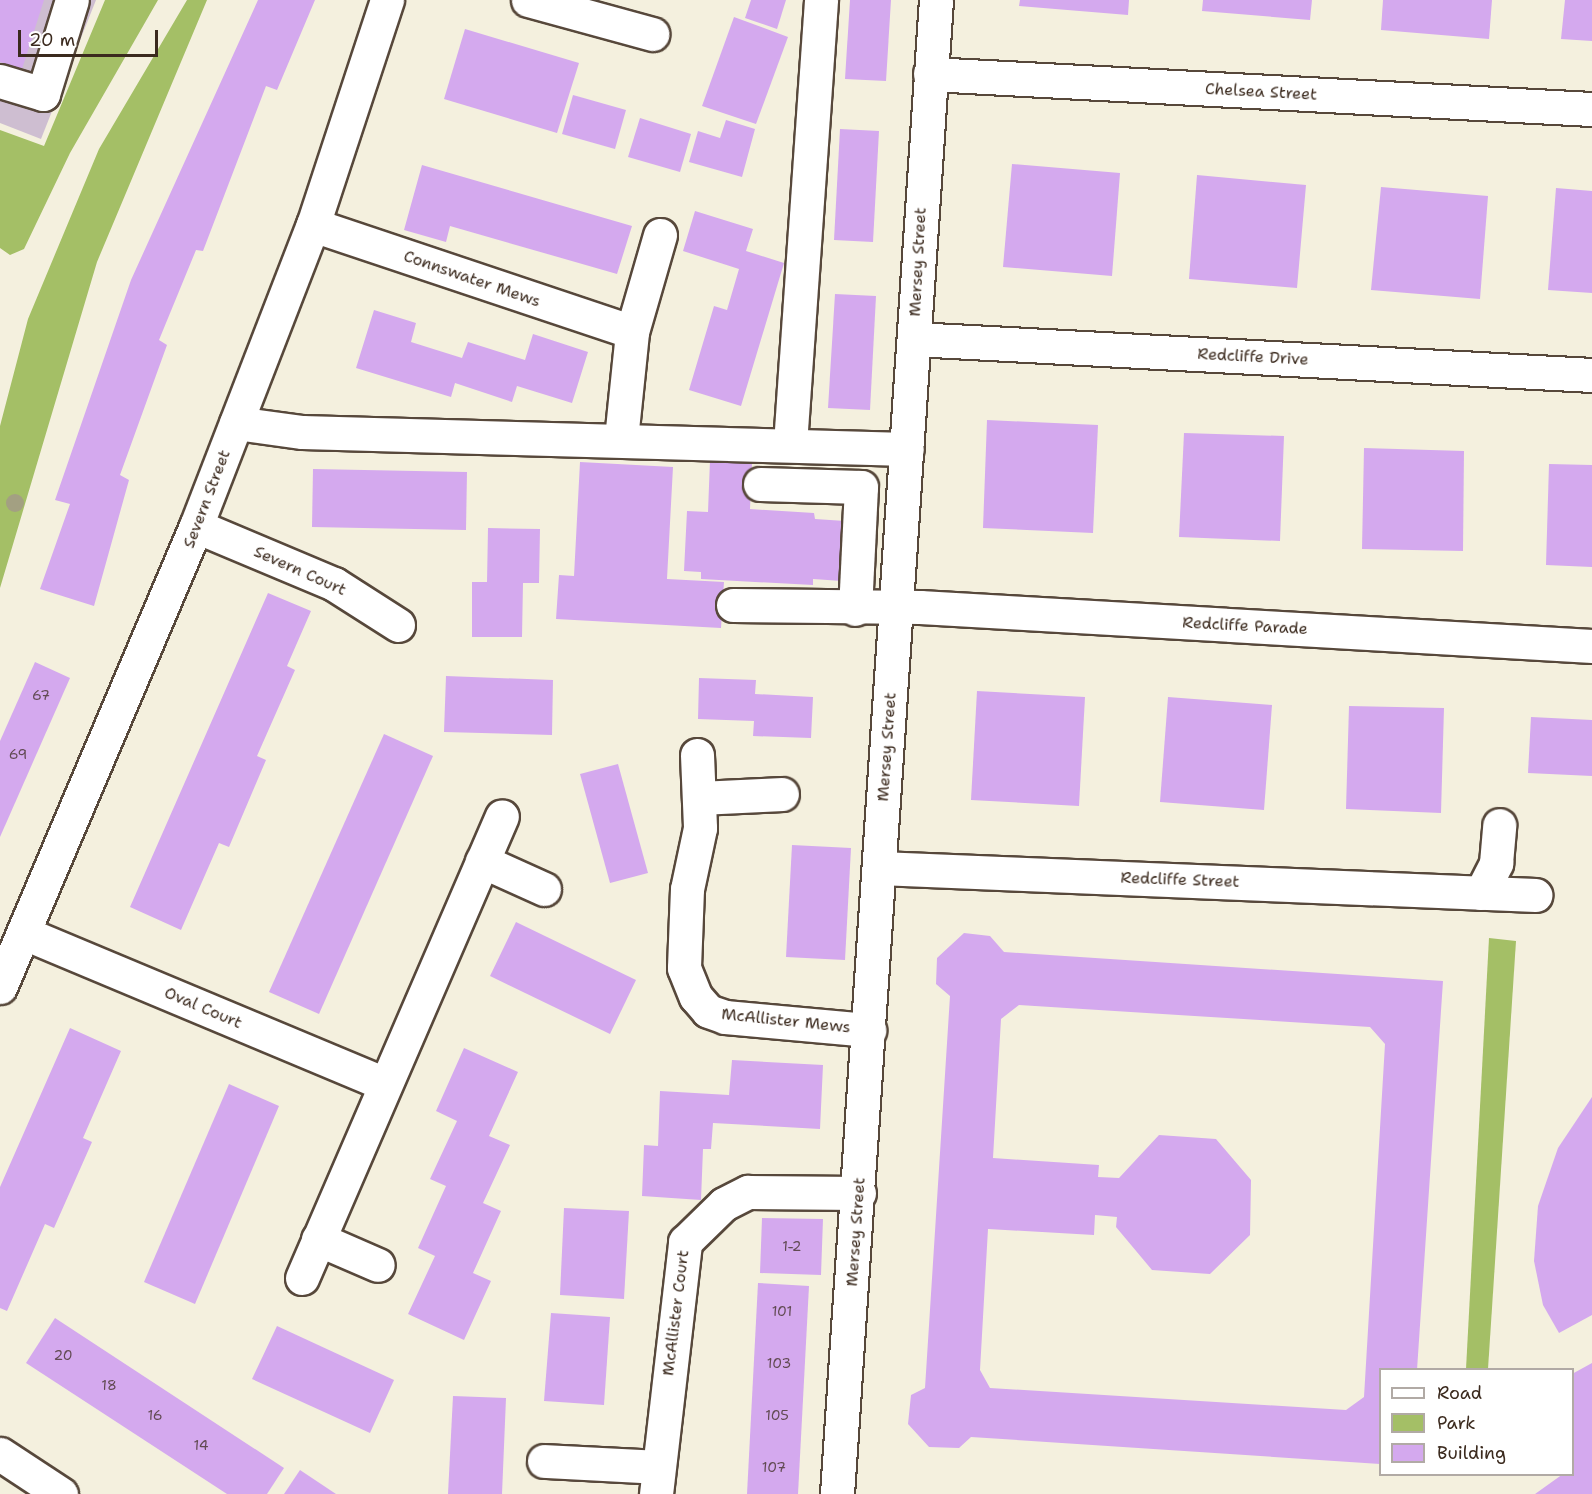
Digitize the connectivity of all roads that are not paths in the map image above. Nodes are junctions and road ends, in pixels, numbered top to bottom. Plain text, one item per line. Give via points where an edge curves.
1 (72, 0) edge
2 (387, 0) edge
3 (528, 0) edge
4 (821, 0) edge
5 (936, 0) edge
6 (584, 7) edge
7 (652, 34) dead end
8 (930, 74) junction
9 (0, 81) edge
10 (1592, 109) edge
11 (313, 225) junction
12 (660, 235) dead end
13 (632, 332) junction
14 (914, 339) junction
15 (1592, 375) edge
16 (236, 423) junction
17 (622, 430) junction
18 (790, 444) junction
19 (907, 449) junction
20 (760, 484) dead end
21 (196, 526) junction
22 (733, 605) dead end
23 (897, 607) junction
24 (855, 609) junction
25 (398, 625) dead end
26 (1592, 645) edge
27 (697, 755) dead end
28 (782, 794) dead end
29 (700, 798) junction
30 (502, 816) dead end
31 (1499, 825) dead end
32 (482, 861) junction
33 (879, 868) junction
34 (544, 889) dead end
35 (1481, 893) junction
36 (1534, 895) dead end
37 (24, 933) junction
38 (0, 987) edge
39 (870, 1030) junction
40 (382, 1083) junction
41 (859, 1193) junction
42 (318, 1239) junction
43 (378, 1265) dead end
44 (302, 1278) dead end
45 (0, 1454) edge
46 (544, 1461) dead end
47 (657, 1481) edge
48 (62, 1494) edge
49 (837, 1494) edge

1 - 9 street via 43,94
2 - 11 street, Severn Street
3 - 6 street
4 - 18 street
5 - 8 street, Mersey Street
6 - 7 street
8 - 10 street, Chelsea Street
8 - 14 street, Mersey Street
11 - 13 street, Connswater Mews
11 - 16 street, Severn Street
12 - 13 street
13 - 17 street
14 - 15 street, Redcliffe Drive
14 - 19 street, Mersey Street
16 - 17 street via 302,432
16 - 21 street, Severn Street
17 - 18 street
18 - 19 street
19 - 23 street, Mersey Street
20 - 24 street via 861,487
21 - 25 street, Severn Court via 334,584
21 - 37 street, Severn Street
22 - 24 street, Redcliffe Parade
23 - 24 street, Redcliffe Parade
23 - 26 street, Redcliffe Parade
23 - 33 street, Mersey Street
27 - 29 street, McAllister Mews
28 - 29 street
29 - 39 street, McAllister Mews via 684,968 696,997 708,1011 725,1017
30 - 32 street
31 - 35 street via 1496,863
32 - 34 street
32 - 40 street
33 - 35 street, Redcliffe Street
33 - 39 street, Mersey Street
35 - 36 street, Redcliffe Street
37 - 38 street, Severn Street
37 - 40 street, Oval Court
39 - 41 street, Mersey Street
40 - 42 street
41 - 47 street, McAllister Court via 748,1192 724,1204 685,1242
41 - 49 street, Mersey Street
42 - 43 street
42 - 44 street
45 - 48 street
46 - 47 street, McAllister Court

